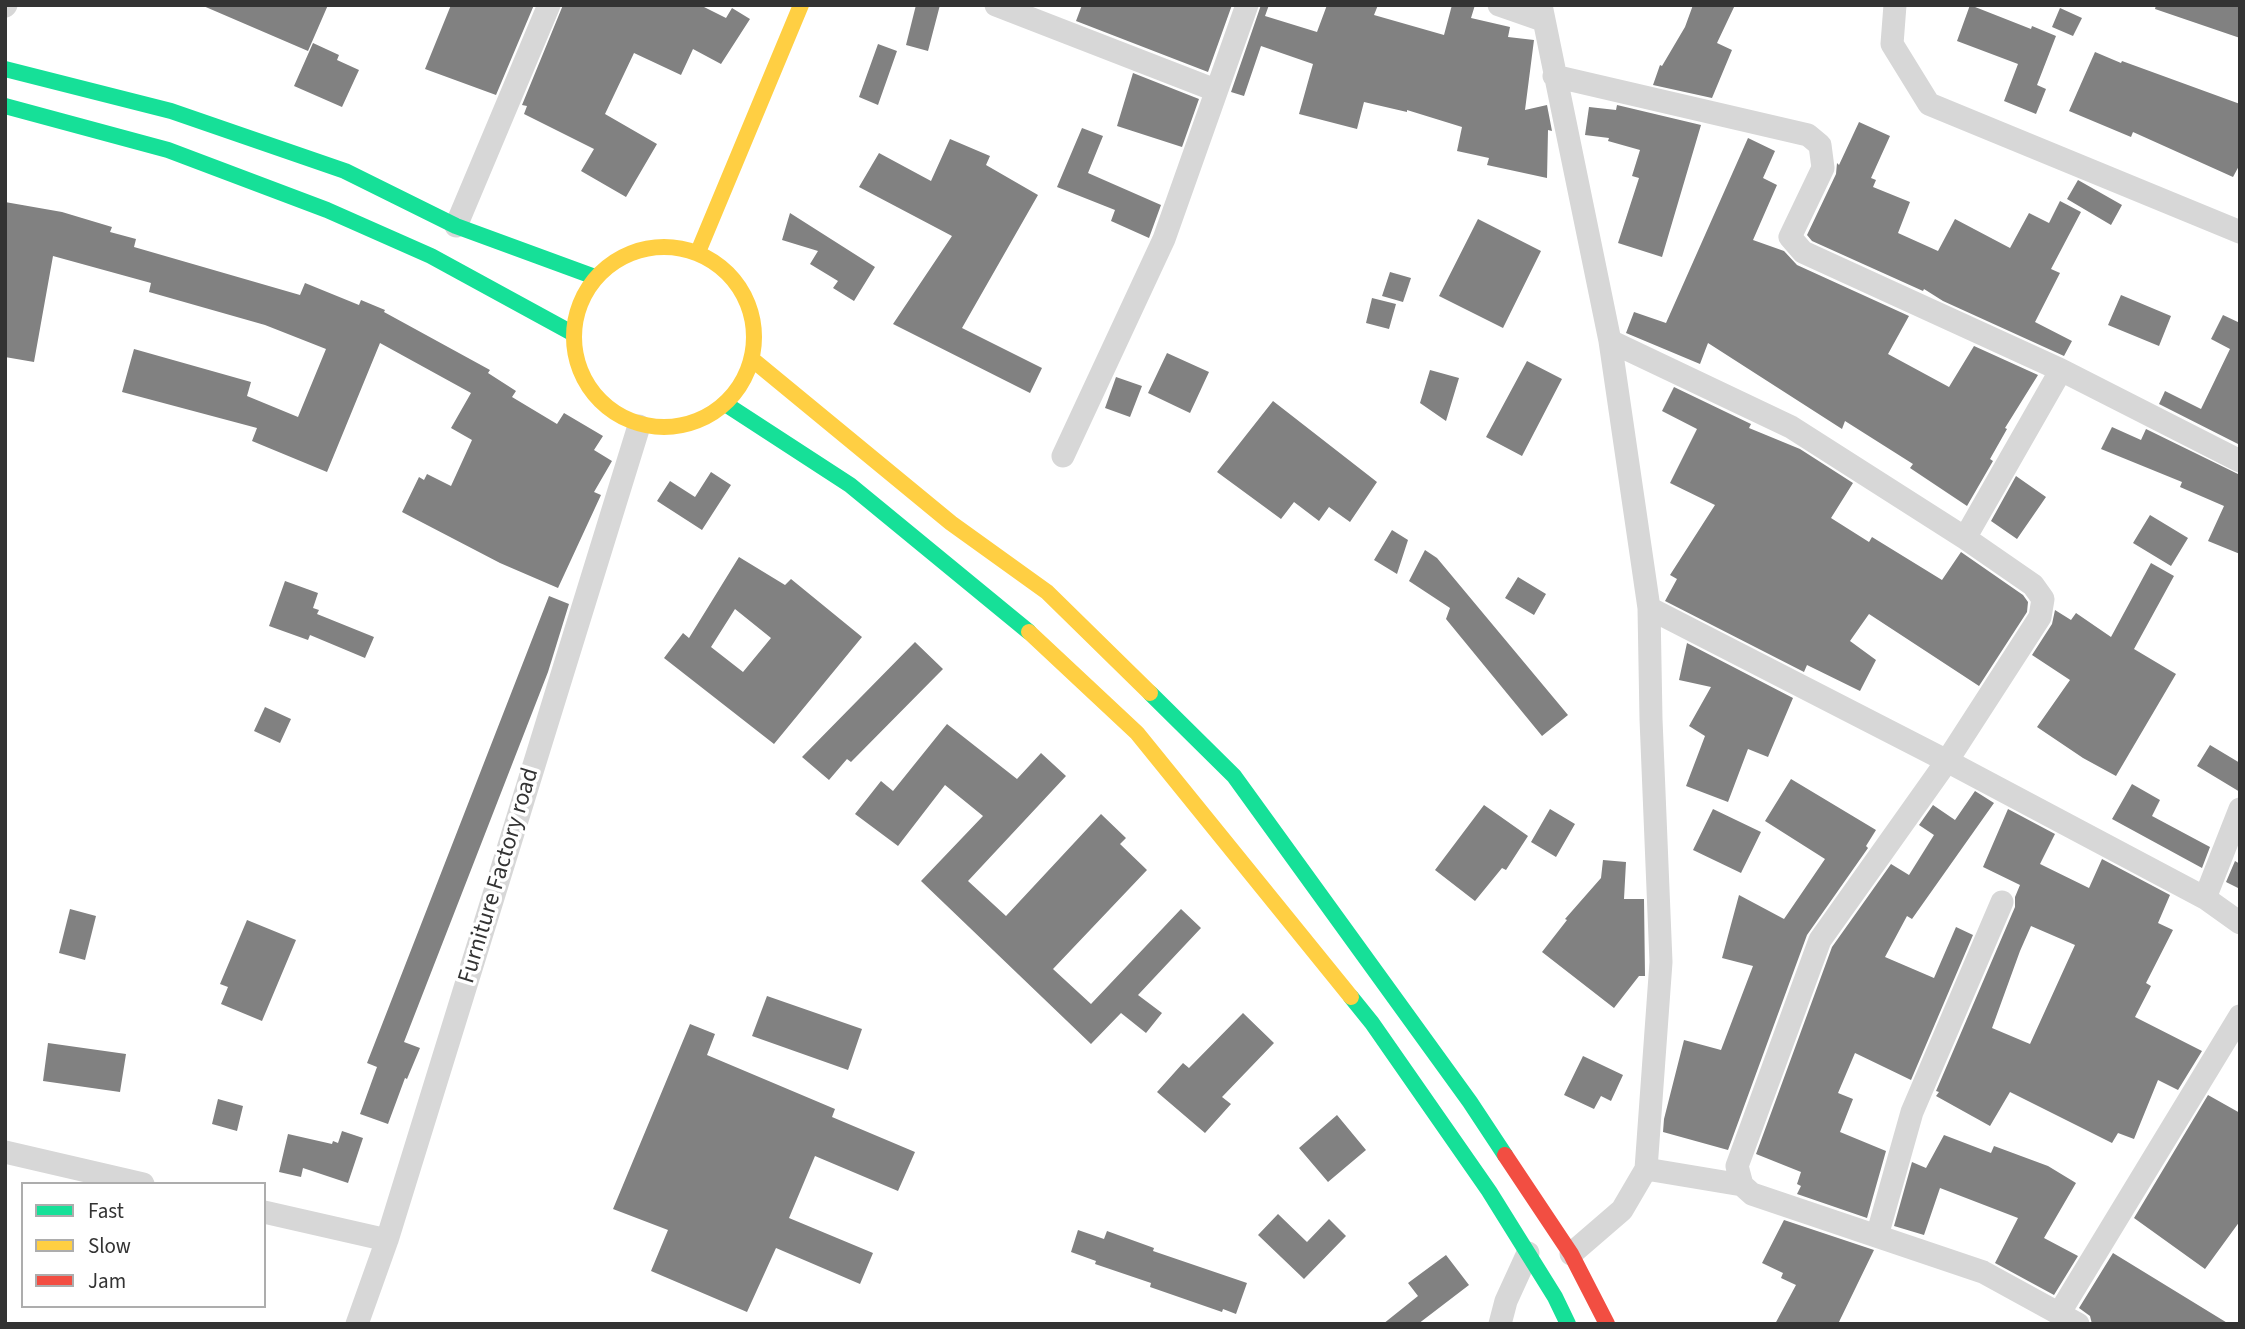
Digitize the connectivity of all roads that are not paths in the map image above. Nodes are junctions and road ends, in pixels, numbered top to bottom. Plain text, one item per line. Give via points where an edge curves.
1 (550, 5) edge
2 (801, 5) edge
3 (996, 5) edge
4 (1247, 5) edge
5 (1499, 5) edge
6 (1895, 5) edge
7 (1542, 13) edge
8 (5, 69) edge
9 (1554, 76) junction
10 (1215, 90) junction
11 (5, 106) edge
12 (456, 226) junction
13 (2240, 232) edge
14 (698, 252) junction
15 (595, 277) junction
16 (572, 333) junction
17 (1610, 341) junction
18 (753, 360) junction
19 (2062, 370) junction
20 (726, 405) junction
21 (639, 426) junction
22 (1063, 456) dead end
23 (2240, 461) edge
24 (1965, 538) junction
25 (1649, 608) junction
26 (1947, 761) junction
27 (2240, 809) edge
28 (2205, 898) junction
29 (2001, 902) dead end
30 (2240, 923) edge
31 (2240, 1016) edge
32 (5, 1152) edge
33 (1646, 1169) junction
34 (134, 1182) edge
35 (1742, 1185) junction
36 (266, 1212) edge
37 (1877, 1236) junction
38 (387, 1240) junction
39 (1528, 1253) junction
40 (1571, 1254) junction
41 (2069, 1318) edge
42 (357, 1324) edge
43 (1500, 1324) edge
44 (1567, 1324) edge
45 (1607, 1324) edge

1 - 12 street
2 - 14 main road
3 - 10 street
4 - 10 street
5 - 7 street
6 - 13 street via 1892,44 1929,104
7 - 9 street
8 - 12 main road via 196,119 345,171
9 - 17 street
9 - 19 street via 1808,135 1820,145 1823,167 1790,237 1803,252
10 - 22 street via 1164,239
11 - 16 main road via 168,150 327,210 431,256
12 - 15 main road
14 - 15 main road via 661,245 625,254
14 - 18 main road via 734,277 753,316
15 - 16 main road via 579,303
16 - 21 main road via 589,392
17 - 24 street via 1791,427
17 - 25 street
18 - 20 main road via 743,384
18 - 40 main road via 951,523 1047,592 1234,776 1470,1102
19 - 23 street
19 - 24 street
20 - 21 main road via 686,427
20 - 39 main road via 850,485 1046,646 1137,733 1372,1023
21 - 38 street, Furniture Factory road
24 - 26 street via 2033,585 2043,599 2040,617
25 - 26 street
25 - 33 street via 1661,962
26 - 28 street
26 - 35 street via 1820,940 1737,1166
27 - 28 street
28 - 30 street
29 - 37 street via 1912,1112
31 - 41 street
32 - 34 street
33 - 35 street
33 - 40 street via 1622,1210
35 - 37 street via 1752,1194
36 - 38 street
37 - 41 street via 1983,1272
38 - 42 street, Furniture Factory road
39 - 43 street
39 - 44 main road
40 - 45 main road

